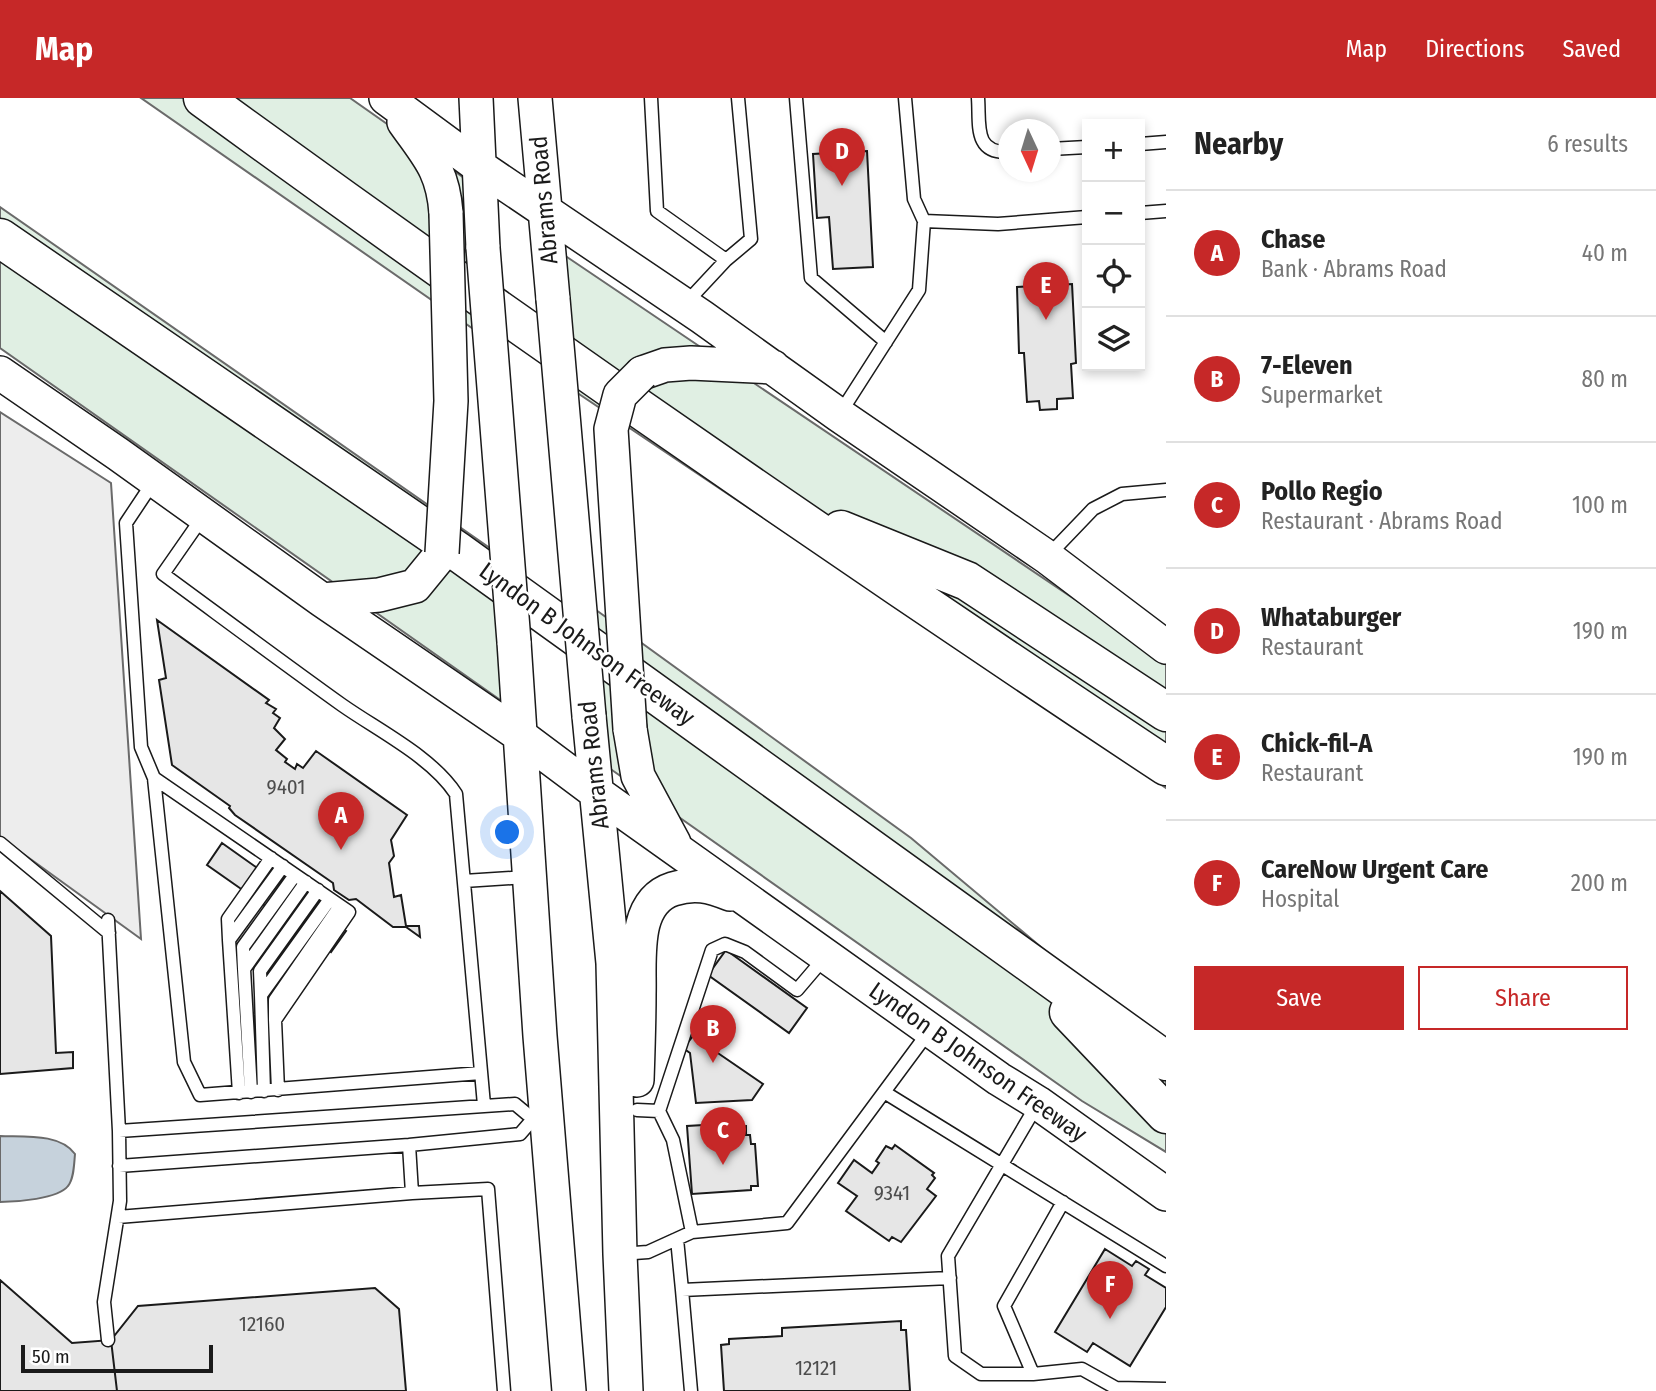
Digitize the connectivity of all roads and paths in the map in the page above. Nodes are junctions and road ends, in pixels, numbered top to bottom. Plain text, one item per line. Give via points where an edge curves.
1 (203, 98) edge
2 (476, 98) edge
3 (535, 98) edge
4 (651, 98) edge
5 (738, 98) edge
6 (796, 98) edge
7 (905, 98) edge
8 (978, 98) edge
9 (388, 99) edge
10 (1166, 142) edge
11 (1145, 144) edge
12 (1082, 147) edge
13 (1061, 148) edge
14 (998, 153) edge
15 (477, 165) junction
16 (544, 211) junction
17 (1166, 211) edge
18 (1145, 213) edge
19 (1082, 217) edge
20 (924, 221) junction
21 (0, 238) edge
22 (726, 260) junction
23 (684, 305) junction
24 (886, 342) junction
25 (773, 367) junction
26 (0, 373) edge
27 (839, 415) junction
28 (154, 481) junction
29 (1166, 490) edge
30 (771, 502) junction
31 (203, 516) junction
32 (1046, 557) junction
33 (321, 600) junction
34 (1166, 647) edge
35 (1166, 712) edge
36 (519, 734) junction
37 (1166, 765) edge
38 (154, 779) junction
39 (597, 793) junction
40 (0, 843) edge
41 (678, 850) junction
42 (271, 858) junction
43 (283, 866) junction
44 (529, 877) junction
45 (300, 879) junction
46 (464, 881) junction
47 (318, 890) junction
48 (335, 902) junction
49 (757, 905) junction
50 (229, 940) junction
51 (1004, 945) junction
52 (827, 956) junction
53 (261, 995) junction
54 (930, 1030) junction
55 (1166, 1061) edge
56 (481, 1073) junction
57 (278, 1090) junction
58 (251, 1092) junction
59 (884, 1092) junction
60 (1038, 1103) junction
61 (484, 1105) junction
62 (648, 1110) junction
63 (1166, 1114) edge
64 (540, 1118) junction
65 (119, 1131) junction
66 (409, 1145) junction
67 (1003, 1164) junction
68 (119, 1166) junction
69 (412, 1193) junction
70 (1166, 1194) edge
71 (1063, 1202) junction
72 (619, 1209) junction
73 (118, 1217) junction
74 (692, 1232) junction
75 (677, 1239) junction
76 (620, 1254) junction
77 (1166, 1266) edge
78 (950, 1278) junction
79 (682, 1290) junction
80 (108, 1340) dead end
81 (1033, 1374) junction
82 (1166, 1389) edge
83 (504, 1391) edge
84 (569, 1391) edge
85 (626, 1391) edge
86 (691, 1391) edge

1 - 30 highway
2 - 15 main road
3 - 16 main road, Abrams Road
4 - 22 lane via 657,211
5 - 22 lane via 751,239
6 - 24 lane via 811,278
7 - 20 lane via 914,199
8 - 14 lane via 982,141
9 - 15 main road
9 - 33 main road, bridge via 439,172 444,193 451,401 442,553 415,586 379,595
10 - 11 lane
12 - 13 lane
15 - 16 main road
15 - 36 main road, bridge
16 - 23 main road
16 - 39 main road, Abrams Road, bridge
17 - 18 lane
19 - 20 lane via 998,224
20 - 24 lane via 919,290
21 - 51 highway, Lyndon B Johnson Freeway via 457,551
22 - 23 lane
23 - 25 main road
24 - 27 lane
25 - 27 main road
25 - 41 main road, bridge via 691,363 642,373 620,395 611,429 630,729 638,776
26 - 28 main road, Lyndon B Johnson Freeway
27 - 32 main road
28 - 31 main road, Lyndon B Johnson Freeway
28 - 38 lane via 126,523 141,747
29 - 32 lane via 1122,494 1093,509
30 - 35 highway via 967,581
30 - 37 highway
31 - 33 main road, Lyndon B Johnson Freeway
31 - 46 lane via 163,574 447,780 456,794
32 - 34 main road
33 - 36 main road, Lyndon B Johnson Freeway
36 - 39 main road, Lyndon B Johnson Freeway
36 - 44 main road
38 - 42 lane
38 - 58 lane via 184,1062 200,1096
39 - 41 main road, Lyndon B Johnson Freeway
39 - 72 main road, Abrams Road via 613,963
40 - 65 lane via 109,926
41 - 49 main road, Lyndon B Johnson Freeway
42 - 43 lane
42 - 50 lane via 228,919
43 - 45 lane
43 - 50 lane
44 - 46 lane
44 - 64 main road
45 - 47 lane
45 - 58 lane via 244,970
46 - 56 lane
47 - 48 lane
47 - 53 lane via 260,971
48 - 53 lane
48 - 57 lane via 349,912 275,1020
49 - 52 main road, Lyndon B Johnson Freeway
49 - 62 main road via 696,884 666,891 647,912 639,947
50 - 58 lane
51 - 55 highway, Lyndon B Johnson Freeway
51 - 63 highway
52 - 54 main road, Lyndon B Johnson Freeway
52 - 62 lane via 797,990 745,952 725,944 712,950
53 - 58 lane
54 - 59 lane
54 - 60 main road, Lyndon B Johnson Freeway
56 - 57 lane
56 - 61 lane
57 - 58 lane
59 - 67 lane
59 - 74 lane via 787,1223
60 - 67 lane
60 - 70 main road, Lyndon B Johnson Freeway
61 - 64 lane via 515,1104
61 - 65 lane
62 - 72 main road
62 - 74 lane via 673,1140
64 - 66 lane via 520,1134
64 - 84 main road
65 - 68 lane
66 - 68 lane
66 - 69 lane
67 - 71 lane
67 - 78 lane via 948,1256
68 - 73 lane
69 - 73 lane
69 - 83 lane via 488,1189
71 - 77 lane
71 - 81 lane via 1004,1307
72 - 76 main road, Abrams Road
73 - 80 lane via 104,1301
74 - 75 lane
75 - 76 lane via 648,1252
75 - 79 lane
76 - 85 main road, Abrams Road
78 - 79 lane
78 - 81 lane via 955,1356 981,1374
79 - 86 lane
81 - 82 lane via 1082,1369 1116,1388

